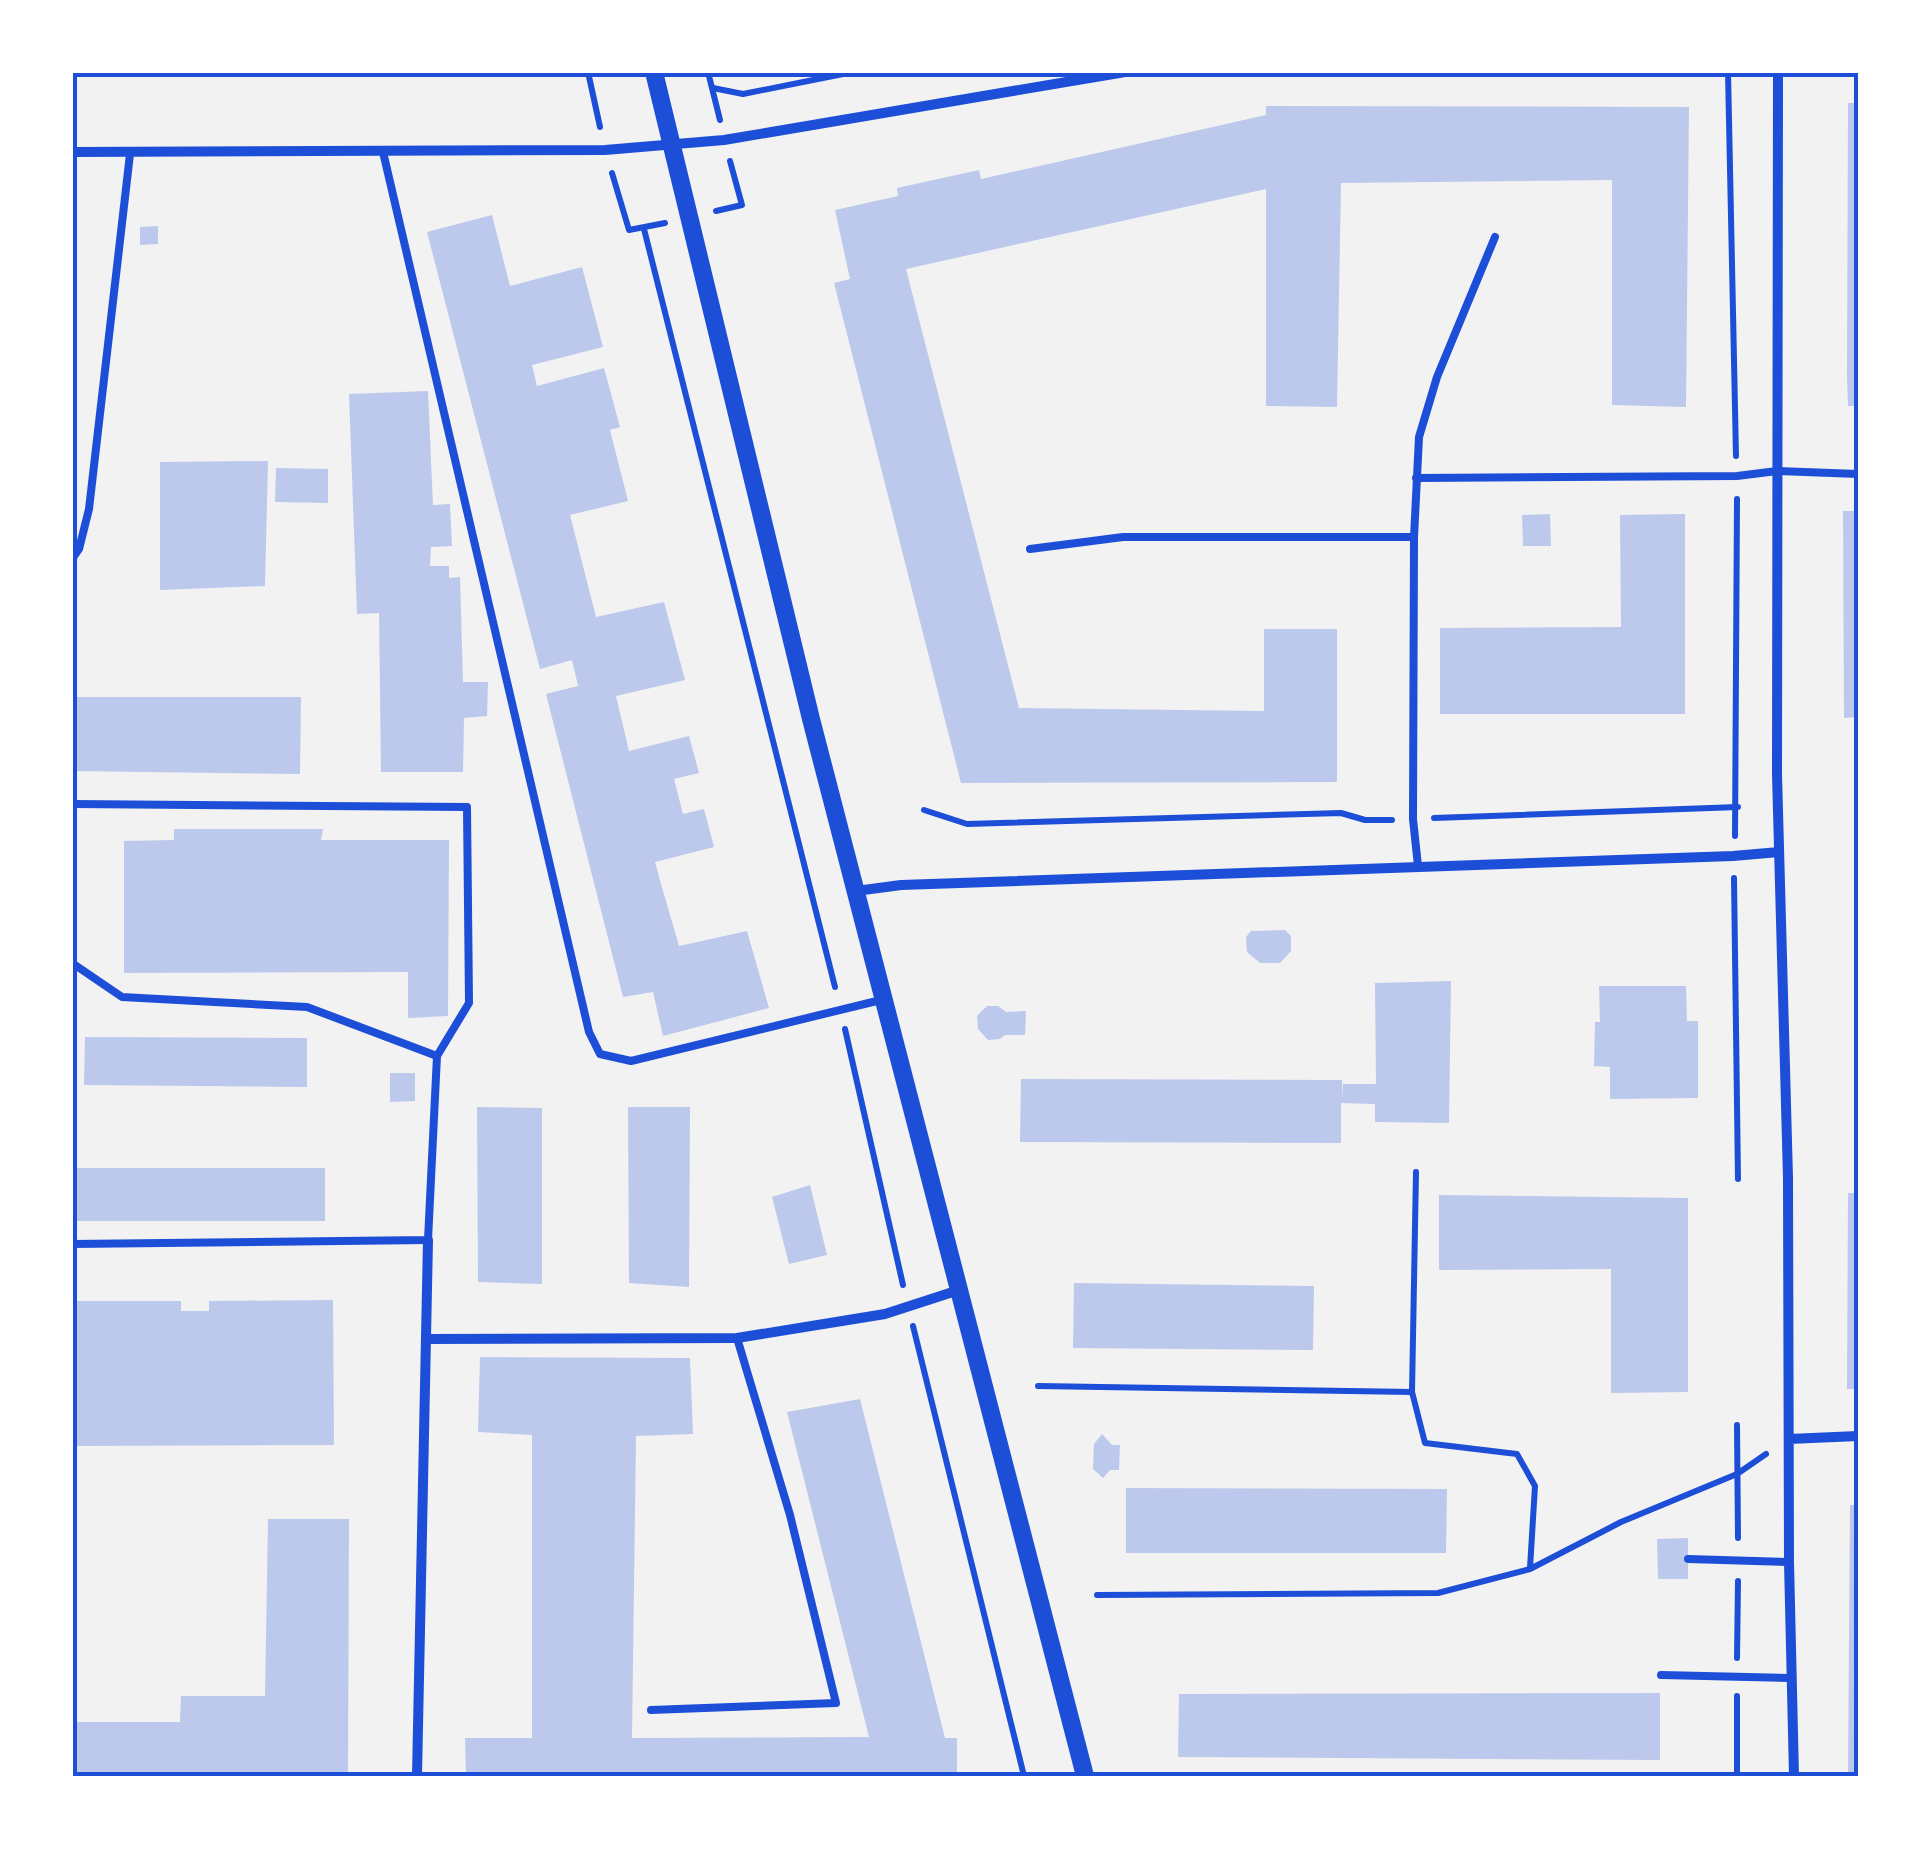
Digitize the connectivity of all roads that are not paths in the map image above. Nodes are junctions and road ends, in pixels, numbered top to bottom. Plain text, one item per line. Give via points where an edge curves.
1 (654, 72) edge
2 (1125, 72) edge
3 (1778, 72) edge
4 (672, 146) junction
5 (72, 152) edge
6 (382, 152) junction
7 (130, 154) junction
8 (1495, 237) dead end
9 (1778, 471) junction
10 (1858, 474) edge
11 (1416, 478) junction
12 (1414, 537) junction
13 (1030, 549) dead end
14 (72, 559) edge
15 (72, 804) edge
16 (1779, 852) junction
17 (1418, 866) junction
18 (856, 890) junction
19 (72, 963) edge
20 (885, 1000) junction
21 (437, 1056) junction
22 (428, 1240) junction
23 (72, 1244) edge
24 (959, 1290) junction
25 (427, 1338) junction
26 (736, 1338) junction
27 (1858, 1436) edge
28 (1788, 1439) junction
29 (1688, 1560) dead end
30 (1789, 1562) junction
31 (1662, 1675) dead end
32 (1790, 1678) junction
33 (651, 1710) dead end
34 (417, 1776) edge
35 (1085, 1776) edge
36 (1794, 1776) edge

1 - 4 street
2 - 4 street
3 - 9 street
4 - 6 street
4 - 18 street
5 - 7 street
6 - 7 street
6 - 20 lane via 589,1032 600,1054 631,1061
7 - 14 lane via 90,508
8 - 11 lane via 1437,377
9 - 10 lane
9 - 11 lane
9 - 16 street
11 - 12 lane
12 - 13 lane via 1123,537
12 - 17 lane
15 - 21 lane via 468,807 469,1004
16 - 17 street
16 - 28 street
17 - 18 street
18 - 20 street
19 - 21 lane via 122,997 307,1006
20 - 24 street
21 - 22 lane
22 - 23 lane
22 - 25 street
24 - 26 street via 885,1314
24 - 35 street
25 - 26 street
25 - 34 street
26 - 33 lane via 790,1515 836,1702
27 - 28 street
28 - 30 street
29 - 30 lane
30 - 32 street
31 - 32 lane
32 - 36 street

